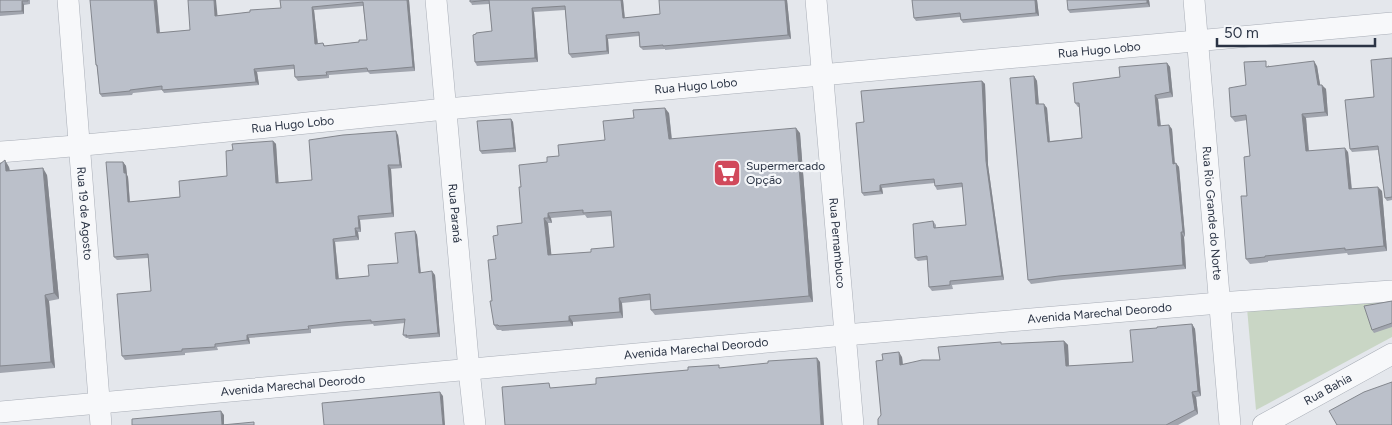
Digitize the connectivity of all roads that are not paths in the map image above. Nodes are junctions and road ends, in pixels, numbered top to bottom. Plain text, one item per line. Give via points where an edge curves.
1 (68, 0) edge
2 (436, 0) edge
3 (816, 0) edge
4 (1194, 0) edge
5 (1392, 23) edge
6 (1197, 42) junction
7 (823, 76) junction
8 (446, 109) junction
9 (79, 146) junction
10 (0, 152) edge
11 (1392, 291) edge
12 (1219, 303) junction
13 (845, 336) junction
14 (1392, 354) edge
15 (469, 370) junction
16 (99, 403) junction
17 (0, 412) edge
18 (101, 425) edge
19 (476, 425) edge
20 (852, 425) edge
21 (1230, 425) edge
22 (1263, 425) edge

1 - 9 street, Rua 19 de Agosto
2 - 8 street, Rua Paraná
3 - 7 street, Rua Pernambuco
4 - 6 street, Rua Rio Grande do Norte
5 - 6 street, Rua Hugo Lobo
6 - 7 street, Rua Hugo Lobo
6 - 12 street, Rua Rio Grande do Norte
7 - 8 street, Rua Hugo Lobo
7 - 13 street, Rua Pernambuco
8 - 9 street, Rua Hugo Lobo
8 - 15 street, Rua Paraná
9 - 10 street, Rua Hugo Lobo
9 - 16 street, Rua 19 de Agosto
11 - 12 street, Avenida Marechal Deorodo
12 - 13 street, Avenida Marechal Deorodo
12 - 21 street, Rua Rio Grande do Norte
13 - 15 street, Avenida Marechal Deorodo
13 - 20 street, Rua Pernambuco
14 - 22 street, Rua Bahia
15 - 16 street, Avenida Marechal Deorodo
15 - 19 street, Rua Paraná
16 - 17 street, Avenida Marechal Deorodo
16 - 18 street, Rua 19 de Agosto

